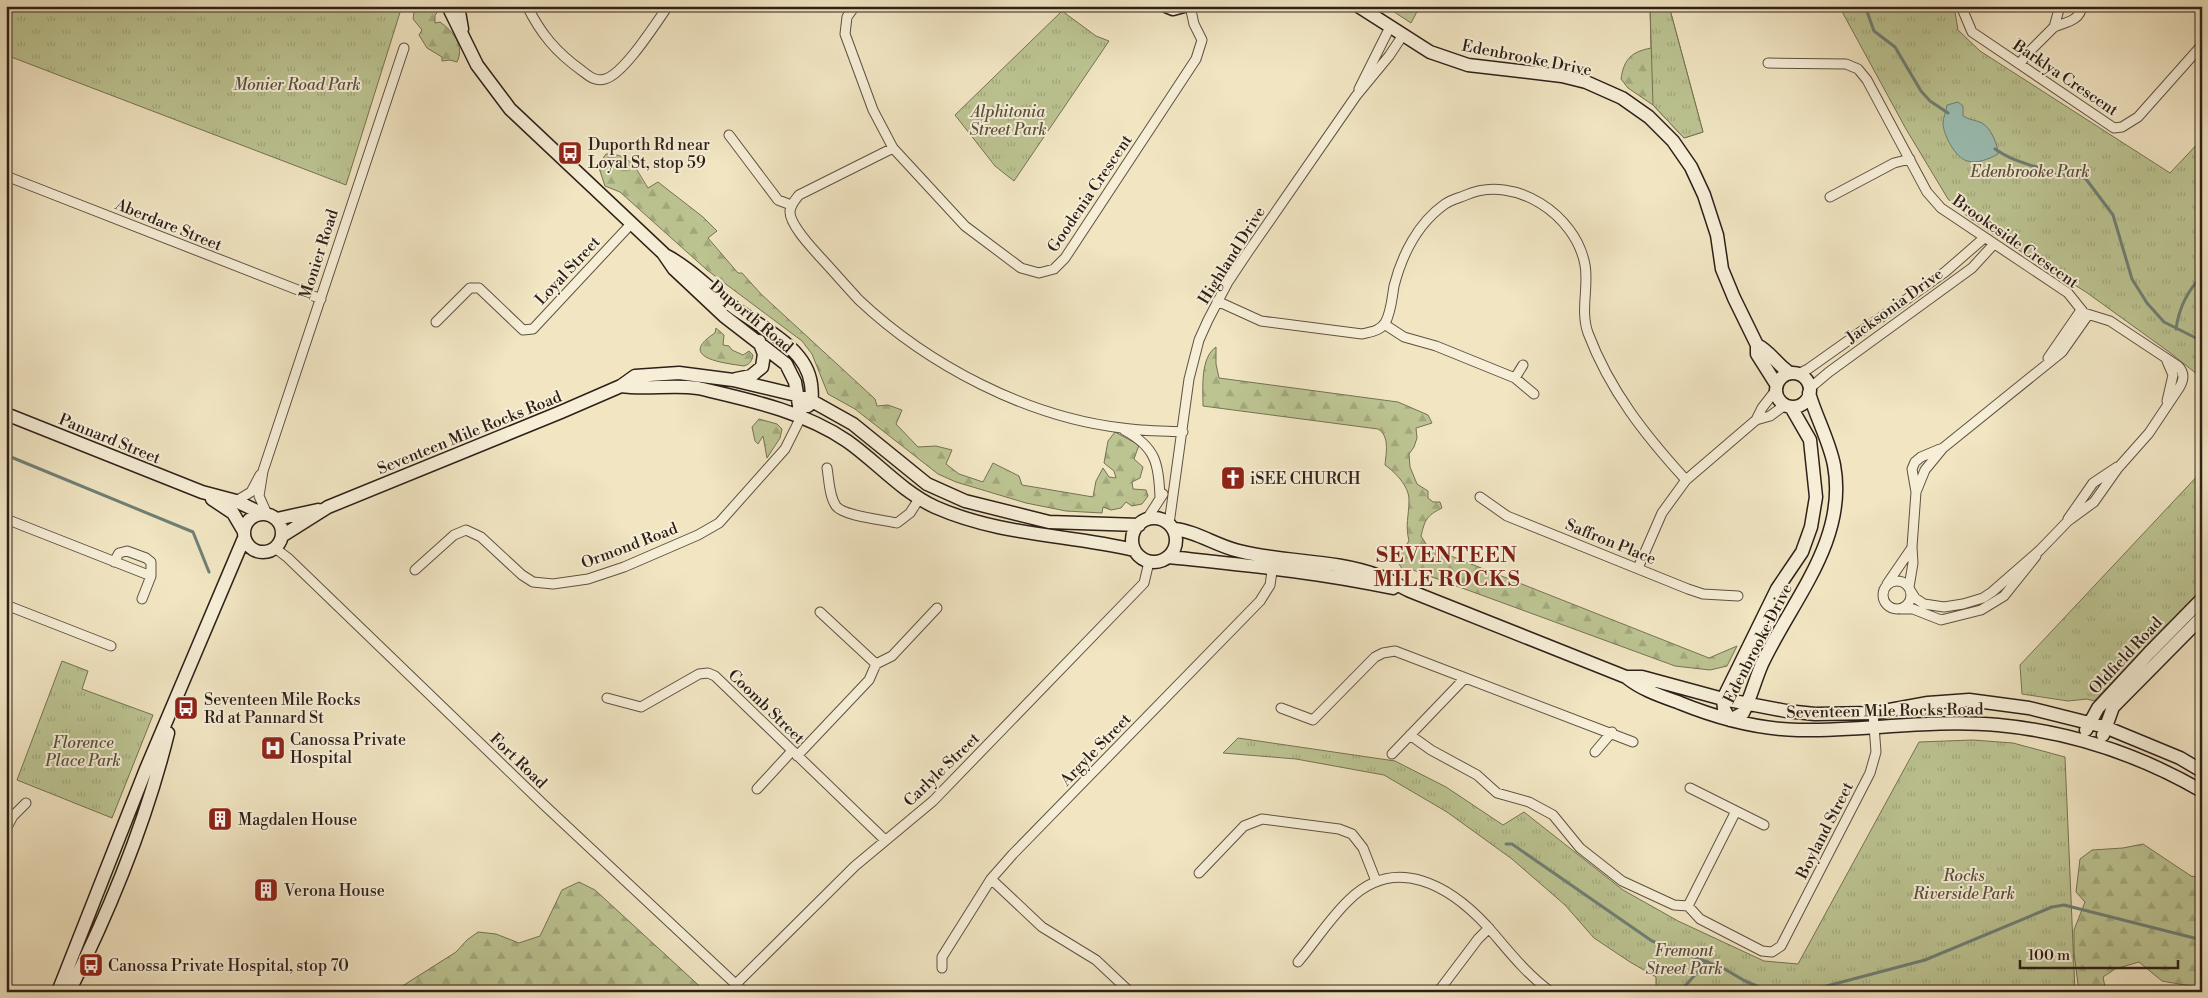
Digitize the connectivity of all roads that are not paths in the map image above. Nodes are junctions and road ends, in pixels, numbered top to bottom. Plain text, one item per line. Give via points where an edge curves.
1 (448, 6) edge
2 (458, 6) edge
3 (527, 6) edge
4 (668, 6) edge
5 (854, 6) edge
6 (1358, 6) edge
7 (1961, 6) edge
8 (2060, 6) edge
9 (2082, 6) edge
10 (1180, 7) edge
11 (2054, 27) junction
12 (1390, 28) junction
13 (1402, 35) junction
14 (465, 41) junction
15 (2202, 45) edge
16 (404, 48) dead end
17 (1768, 63) dead end
18 (2020, 64) junction
19 (1356, 96) junction
20 (729, 135) dead end
21 (893, 148) junction
22 (1910, 159) junction
23 (6, 176) edge
24 (1830, 197) dead end
25 (791, 205) junction
26 (631, 224) junction
27 (1984, 238) junction
28 (1994, 244) junction
29 (663, 253) junction
30 (321, 299) junction
31 (1217, 301) junction
32 (2085, 312) junction
33 (436, 322) dead end
34 (1384, 324) junction
35 (759, 341) junction
36 (1757, 345) junction
37 (1523, 365) dead end
38 (1794, 373) junction
39 (1515, 378) junction
40 (733, 380) junction
41 (622, 386) junction
42 (1776, 387) junction
43 (1809, 390) junction
44 (1534, 394) dead end
45 (796, 395) junction
46 (812, 401) junction
47 (1788, 406) junction
48 (6, 414) edge
49 (801, 416) junction
50 (1756, 420) junction
51 (1122, 428) junction
52 (1183, 432) junction
53 (827, 468) dead end
54 (263, 471) junction
55 (1174, 480) junction
56 (1686, 480) junction
57 (202, 492) junction
58 (1480, 497) dead end
59 (1160, 498) junction
60 (919, 499) junction
61 (236, 501) junction
62 (328, 508) junction
63 (268, 515) junction
64 (6, 519) edge
65 (1143, 522) junction
66 (1171, 526) junction
67 (243, 534) junction
68 (282, 536) junction
69 (1912, 546) junction
70 (274, 548) junction
71 (253, 550) junction
72 (1134, 550) junction
73 (2040, 550) junction
74 (1169, 557) junction
75 (114, 562) junction
76 (1149, 562) junction
77 (1273, 563) junction
78 (1638, 568) junction
79 (415, 570) dead end
80 (151, 576) junction
81 (226, 577) junction
82 (1886, 585) junction
83 (1909, 589) junction
84 (1738, 596) dead end
85 (142, 599) dead end
86 (2202, 600) edge
87 (6, 605) edge
88 (937, 608) dead end
89 (1901, 609) junction
90 (820, 612) dead end
91 (2202, 617) edge
92 (111, 646) dead end
93 (876, 664) junction
94 (1626, 677) junction
95 (1466, 678) junction
96 (607, 698) dead end
97 (1723, 698) junction
98 (177, 699) junction
99 (1748, 703) junction
100 (1281, 708) dead end
101 (1874, 713) junction
102 (1730, 720) junction
103 (2088, 723) junction
104 (1874, 726) junction
105 (2105, 728) junction
106 (1612, 732) junction
107 (1410, 735) junction
108 (2083, 740) junction
109 (1633, 742) dead end
110 (2100, 744) junction
111 (1595, 752) dead end
112 (795, 754) junction
113 (1392, 754) dead end
114 (2202, 771) edge
115 (1690, 788) dead end
116 (757, 789) dead end
117 (2202, 791) edge
118 (26, 803) dead end
119 (1736, 812) junction
120 (1764, 825) dead end
121 (6, 829) edge
122 (885, 840) junction
123 (1199, 872) dead end
124 (991, 879) junction
125 (1376, 881) junction
126 (1688, 906) junction
127 (1489, 928) junction
128 (1298, 962) dead end
129 (942, 968) dead end
130 (736, 984) junction
131 (58, 992) edge
132 (70, 992) edge
133 (744, 992) edge
134 (1130, 992) edge
135 (1438, 992) edge
136 (1551, 992) edge

1 - 14 main road
2 - 14 main road
3 - 4 street via 537,26 561,56 593,79 604,80 613,76 642,45
5 - 21 street, Goodenia Crescent via 847,17 846,34 873,110
6 - 12 main road, Edenbrooke Drive
7 - 18 street, Barklya Crescent via 1972,32
8 - 11 street
9 - 11 street via 2074,20
10 - 21 street, Goodenia Crescent via 1202,40 1196,59 1054,270 1039,273 1021,268 965,226
11 - 18 street
12 - 13 main road, Edenbrooke Drive
12 - 19 street, Highland Drive
13 - 19 street, Highland Drive via 1390,56
13 - 36 main road, Edenbrooke Drive via 1430,52 1468,65 1562,76 1586,82 1622,98 1649,118 1673,141 1692,167 1717,235 1722,269
14 - 26 main road, Duporth Road via 481,71 510,109
15 - 18 street, Barklya Crescent via 2138,117 2114,128
16 - 30 street, Monier Road
17 - 22 street, Brookeside Crescent via 1846,64 1858,69
19 - 31 street, Highland Drive
20 - 25 street via 778,200
21 - 25 street via 800,195
22 - 24 street via 1894,163
22 - 27 street, Brookeside Crescent via 1933,199
23 - 30 street, Aberdare Street
25 - 51 street via 794,224 813,249 860,300 906,339 955,371 1018,401 1081,421
26 - 29 main road, Duporth Road
26 - 33 street, Loyal Street via 532,329 523,330 479,288 470,288
27 - 28 street, Brookeside Crescent
27 - 38 street, Jacksonia Drive via 1944,272 1808,369
28 - 32 street, Brookeside Crescent via 2068,293
28 - 43 street, Jacksonia Drive via 1972,268 1828,372
29 - 35 main road, Duporth Road via 674,269 724,316
29 - 46 main road, Duporth Road via 681,263 797,355 810,379
30 - 54 street, Monier Road
31 - 34 street via 1261,321 1362,334 1375,332
31 - 52 street, Highland Drive via 1199,340 1189,379
32 - 69 street via 2064,349 1943,448 1925,470 1916,492
32 - 73 street via 2110,321 2179,367 2183,376 2179,388 2145,438 2121,464 2094,502 2065,524
34 - 39 street via 1404,337 1436,346
34 - 56 street via 1400,266 1410,243 1426,222 1446,204 1472,192 1508,190 1525,195 1551,211 1575,239 1585,265 1587,331 1624,405 1646,436
35 - 40 main road via 764,354 762,367 751,376
35 - 45 main road, Duporth Road via 786,364 795,382
36 - 38 main road, Edenbrooke Drive via 1766,349 1780,366
36 - 42 main road, Edenbrooke Drive via 1757,354
37 - 39 street
38 - 42 main road via 1782,377
38 - 43 main road via 1806,379
39 - 44 street
40 - 41 main road, Seventeen Mile Rocks Road via 659,374 636,376
40 - 45 main road, Seventeen Mile Rocks Road
41 - 49 main road, Seventeen Mile Rocks Road via 682,385
41 - 62 main road, Seventeen Mile Rocks Road
42 - 47 main road via 1780,401
42 - 50 street
43 - 47 main road via 1805,402
43 - 99 main road, Edenbrooke Drive via 1834,465 1832,525 1823,552 1762,664
45 - 46 main road, Seventeen Mile Rocks Road
45 - 49 main road, Duporth Road
46 - 49 main road
46 - 65 main road, Seventeen Mile Rocks Road via 853,424 927,484 954,497 1049,522
47 - 50 street
47 - 97 main road, Edenbrooke Drive via 1810,440 1816,497 1811,527 1802,552 1777,589
48 - 57 main road, Pannard Street
49 - 60 main road, Seventeen Mile Rocks Road via 848,442
49 - 79 street, Ormond Road via 785,449 719,522 698,535 624,567 588,579 553,584 533,582 481,536 466,530 454,535
50 - 56 street
51 - 52 street
51 - 59 street via 1148,446 1156,460
52 - 55 street, Highland Drive
53 - 60 street via 832,499 837,508 846,512 897,523 910,513
54 - 61 street, Monier Road via 251,492
54 - 63 street, Monier Road via 259,496
55 - 59 street, Highland Drive
55 - 66 street, Highland Drive
56 - 78 street via 1662,513
57 - 61 main road, Pannard Street
57 - 67 main road, Pannard Street via 233,513
58 - 78 street, Saffron Place via 1507,516
59 - 65 street, Highland Drive
60 - 72 main road, Seventeen Mile Rocks Road via 965,519 1002,529
61 - 63 main road, Pannard Street
62 - 63 main road, Seventeen Mile Rocks Road
62 - 68 main road, Seventeen Mile Rocks Road
63 - 67 main road via 250,517
63 - 68 main road via 281,525
64 - 75 street
65 - 66 main road via 1159,518
65 - 72 main road via 1132,536
66 - 74 main road via 1176,544
66 - 77 main road, Seventeen Mile Rocks Road
67 - 71 main road
67 - 81 main road
68 - 70 main road
69 - 82 street
69 - 83 street
70 - 71 main road via 262,552
70 - 130 street, Fort Road
71 - 81 main road
72 - 76 main road
73 - 83 street via 1992,592 1963,604 1930,606 1915,598
73 - 89 street via 2004,596 1981,610 1941,620 1913,609
74 - 76 main road
74 - 77 main road, Seventeen Mile Rocks Road
75 - 80 street
75 - 80 street via 120,553 127,551 146,558 152,567
76 - 122 street, Carlyle Street via 1144,583 934,801
77 - 94 main road, Seventeen Mile Rocks Road via 1410,591
77 - 124 street, Argyle Street via 1270,584 1260,600
78 - 84 street, Saffron Place via 1703,594
80 - 85 street
81 - 98 main road
82 - 83 street via 1898,581
82 - 89 street via 1882,592 1885,604 1892,609
83 - 89 street via 1909,602
86 - 103 main road, Oldfield Road via 2143,658
87 - 92 street
88 - 93 street via 892,656
90 - 93 street
91 - 105 main road, Oldfield Road via 2113,707
93 - 112 street via 869,680
94 - 97 main road, Seventeen Mile Rocks Road via 1642,677
94 - 102 main road, Seventeen Mile Rocks Road via 1647,690
95 - 100 street via 1395,651 1375,657 1314,720
95 - 106 street
95 - 107 street
96 - 112 street, Coomb Street via 641,707 699,674 708,673 715,676
97 - 99 main road, Seventeen Mile Rocks Road
97 - 102 main road, Edenbrooke Drive
98 - 131 main road
98 - 132 main road via 142,823
99 - 101 main road, Seventeen Mile Rocks Road via 1815,714
99 - 102 main road, Edenbrooke Drive via 1743,713
101 - 103 main road, Seventeen Mile Rocks Road via 1928,703 1969,700 2029,708
101 - 104 street, Boyland Street
102 - 104 main road, Seventeen Mile Rocks Road via 1798,730
103 - 105 main road, Seventeen Mile Rocks Road
103 - 108 main road, Oldfield Road
104 - 108 main road, Seventeen Mile Rocks Road via 1998,725
104 - 126 street, Boyland Street via 1876,752 1870,773 1781,946 1772,952 1762,951 1700,919
105 - 110 main road, Oldfield Road
105 - 114 main road, Seventeen Mile Rocks Road via 2180,758
106 - 109 street
106 - 111 street
107 - 113 street
107 - 126 street via 1430,750 1477,775 1497,793 1529,802 1553,815 1580,848 1622,881 1674,905
108 - 110 main road, Seventeen Mile Rocks Road
110 - 117 main road, Seventeen Mile Rocks Road via 2171,773
112 - 116 street
112 - 122 street, Coomb Street
115 - 119 street
118 - 121 street
119 - 120 street
119 - 126 street
122 - 130 street, Carlyle Street
123 - 125 street via 1244,826 1262,818 1339,829 1352,834 1363,848
124 - 129 street, Argyle Street via 942,957
124 - 134 street via 1042,927 1096,960
125 - 127 street via 1408,877 1426,881 1474,912
125 - 128 street via 1349,900
127 - 135 street
127 - 136 street via 1522,967
130 - 133 street, Fort Road

